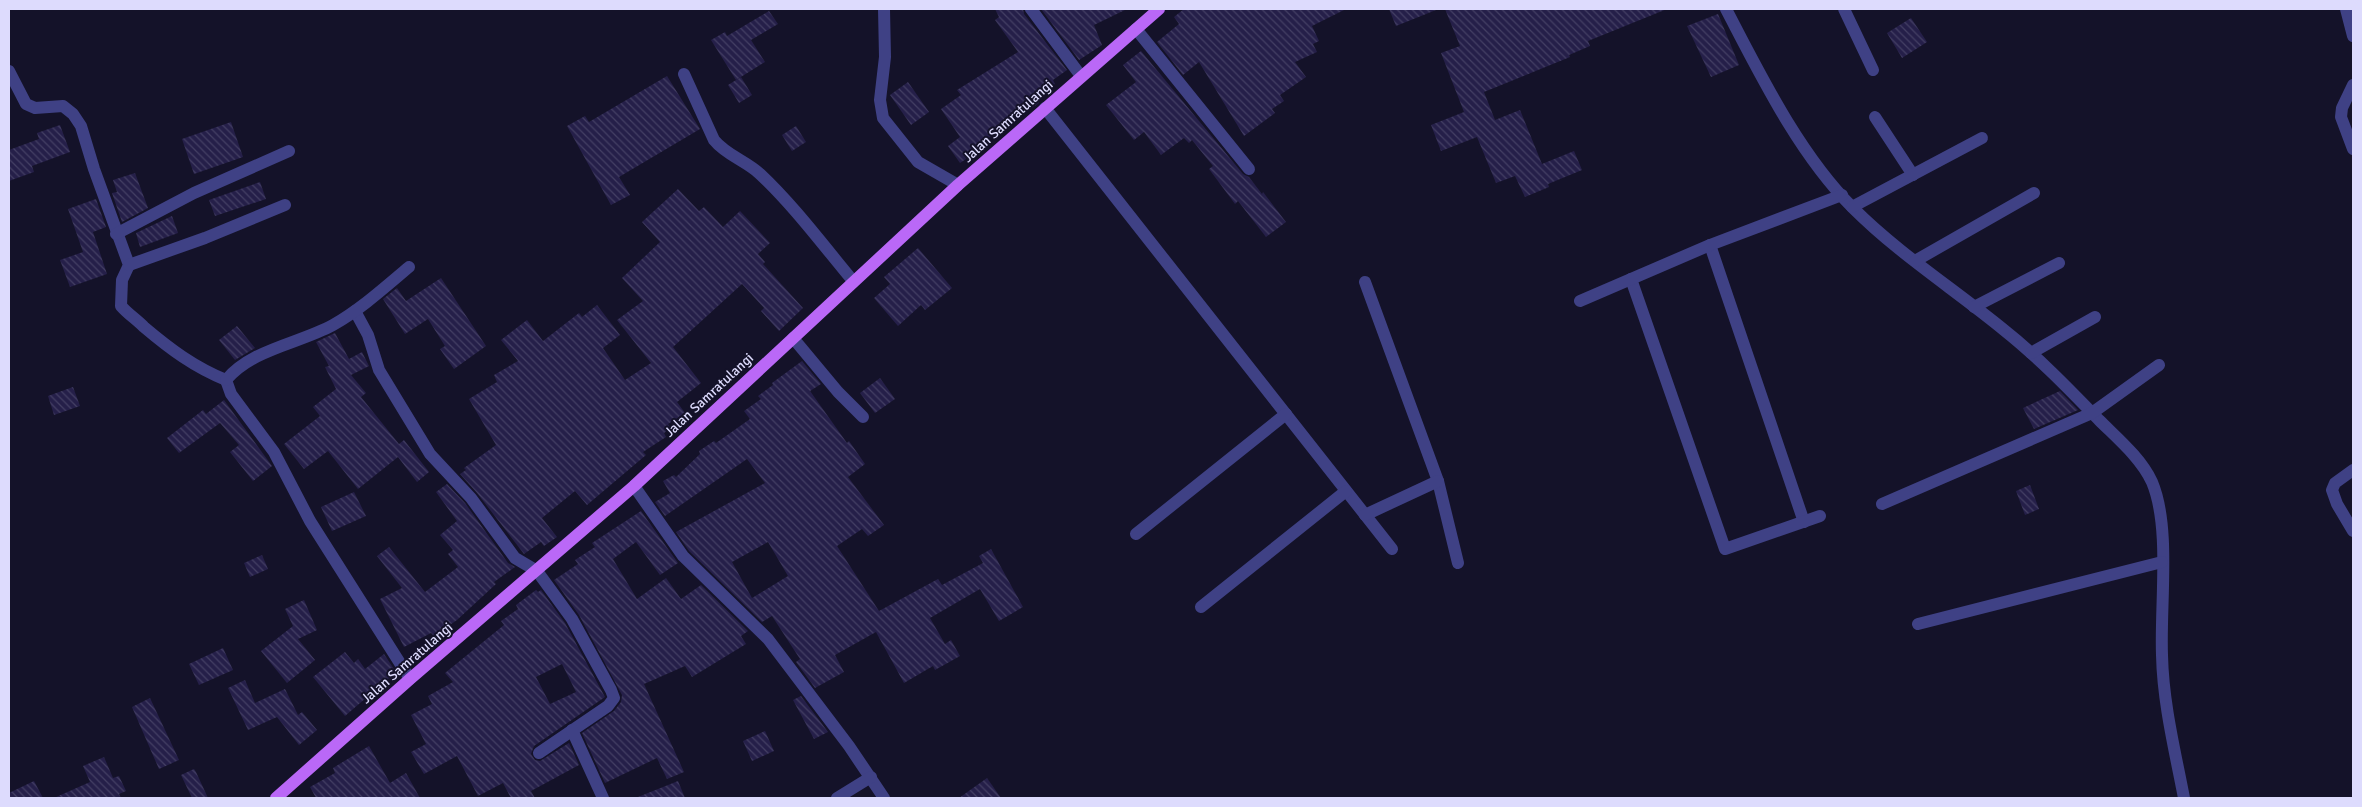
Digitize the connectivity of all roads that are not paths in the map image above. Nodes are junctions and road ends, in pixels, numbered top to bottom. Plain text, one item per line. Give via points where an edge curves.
1 (884, 9) edge
2 (1032, 9) edge
3 (1159, 9) edge
4 (1726, 9) edge
5 (1844, 9) edge
6 (2346, 9) edge
7 (1136, 29) junction
8 (2353, 36) edge
9 (1873, 70) dead end
10 (9, 71) edge
11 (684, 74) dead end
12 (1081, 76) junction
13 (2353, 85) edge
14 (1045, 108) junction
15 (1875, 117) dead end
16 (1982, 138) dead end
17 (2353, 149) edge
18 (289, 151) dead end
19 (1249, 169) dead end
20 (1913, 175) junction
21 (958, 185) junction
22 (2034, 193) dead end
23 (1842, 195) junction
24 (285, 205) dead end
25 (1852, 207) junction
26 (116, 234) junction
27 (1710, 245) junction
28 (1915, 261) junction
29 (2059, 263) dead end
30 (129, 265) junction
31 (408, 267) dead end
32 (1632, 278) junction
33 (853, 281) junction
34 (1365, 282) dead end
35 (1580, 302) dead end
36 (1974, 307) junction
37 (355, 311) junction
38 (2095, 318) dead end
39 (793, 338) junction
40 (2031, 353) junction
41 (2159, 365) dead end
42 (226, 380) junction
43 (2092, 413) junction
44 (1286, 414) junction
45 (863, 418) dead end
46 (2353, 470) edge
47 (1438, 480) junction
48 (634, 486) junction
49 (1346, 491) junction
50 (1882, 504) dead end
51 (1365, 515) junction
52 (1820, 516) dead end
53 (1804, 522) junction
54 (2353, 531) edge
55 (1136, 534) dead end
56 (1392, 549) dead end
57 (2162, 562) junction
58 (1458, 563) dead end
59 (537, 571) junction
60 (1201, 607) dead end
61 (1918, 624) dead end
62 (410, 679) junction
63 (572, 730) junction
64 (539, 753) dead end
65 (871, 777) junction
66 (276, 798) edge
67 (603, 798) edge
68 (837, 798) edge
69 (884, 798) edge
70 (2184, 798) edge

1 - 21 street via 885,58 880,100 883,118 918,162
2 - 12 street
3 - 7 main road, Jalan Samratulangi
4 - 23 street via 1802,143 1818,168
5 - 9 street
6 - 8 street
7 - 12 main road, Jalan Samratulangi
7 - 19 street
10 - 26 street via 26,104 35,108 63,106 81,126
11 - 33 street via 714,140 759,173
12 - 14 main road, Jalan Samratulangi
13 - 17 street via 2341,117
14 - 21 main road, Jalan Samratulangi
14 - 44 street
15 - 20 street
16 - 20 street
18 - 26 street via 194,193
20 - 25 street
21 - 33 main road, Jalan Samratulangi
22 - 28 street
23 - 25 street
23 - 27 street
24 - 30 street
25 - 28 street
26 - 30 street
27 - 32 street
27 - 53 street
28 - 36 street
29 - 36 street
30 - 42 street via 122,280 121,306 162,344 205,372
31 - 37 street
32 - 35 street
32 - 53 street via 1725,549
33 - 39 main road, Jalan Samratulangi
34 - 47 street
36 - 40 street
37 - 42 street via 320,331 240,364
37 - 59 street via 368,335 380,370 430,454 471,498 515,558
38 - 40 street
39 - 45 street
39 - 48 main road, Jalan Samratulangi
40 - 43 street
41 - 43 street
42 - 62 street via 231,394 274,452 310,521
43 - 50 street
43 - 57 street via 2130,451 2151,480 2159,500
44 - 49 street
44 - 55 street
46 - 54 street via 2335,483 2332,490
47 - 51 street
47 - 58 street
48 - 59 main road, Jalan Samratulangi
48 - 65 street via 683,556 768,639
49 - 51 street
49 - 60 street
51 - 56 street
52 - 53 street
57 - 61 street
57 - 70 street via 2162,656
59 - 62 main road, Jalan Samratulangi
59 - 63 street via 572,620 614,698 608,706
62 - 66 main road, Jalan Samratulangi
63 - 64 street
63 - 67 street
65 - 68 street
65 - 69 street

